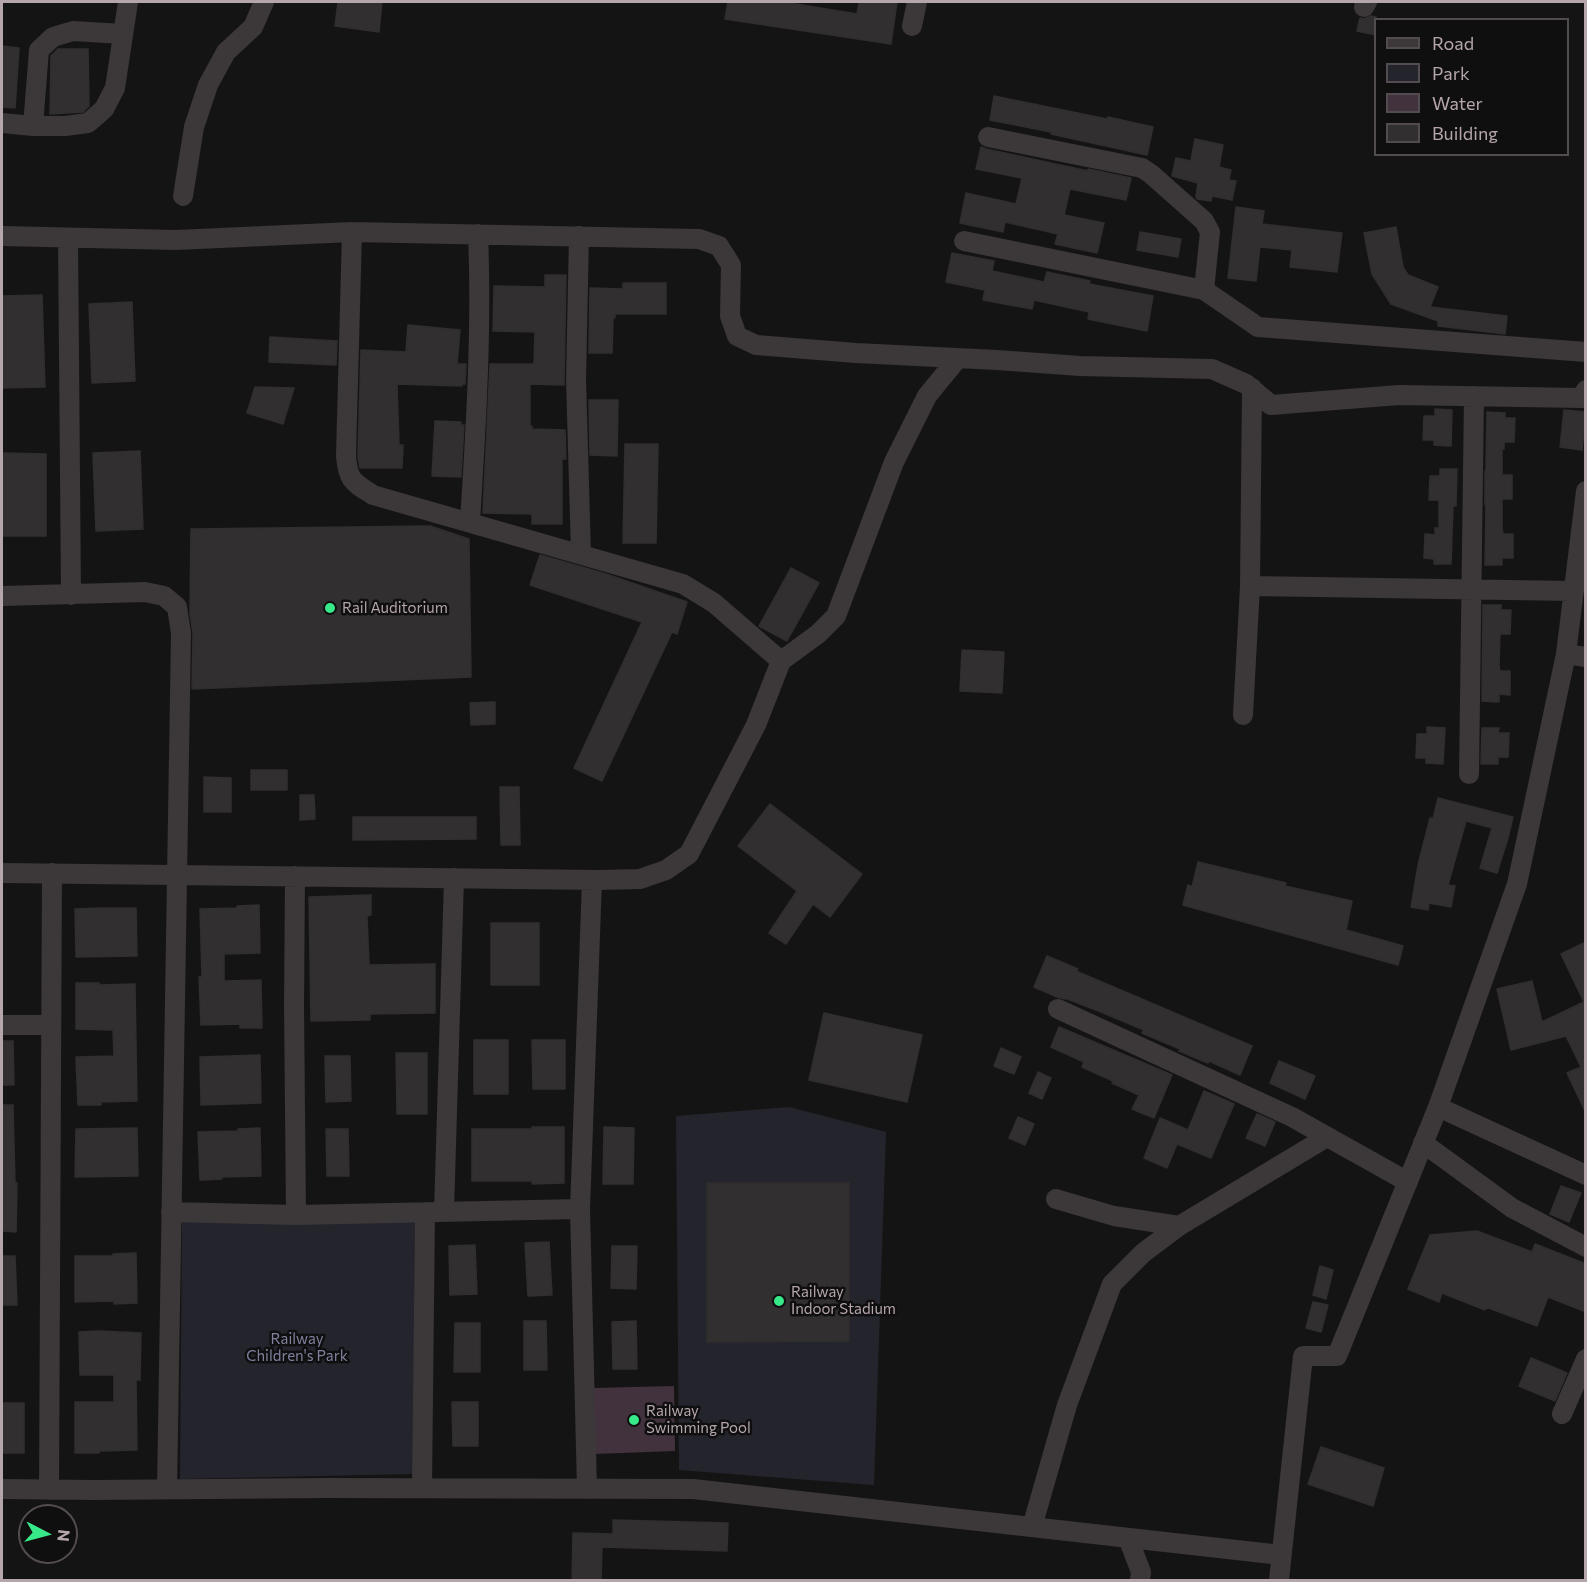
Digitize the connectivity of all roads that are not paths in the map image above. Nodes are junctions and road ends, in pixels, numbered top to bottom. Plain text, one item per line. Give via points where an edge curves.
1 (128, 2) edge
2 (264, 2) edge
3 (917, 2) edge
4 (912, 26) dead end
5 (123, 34) junction
6 (2, 123) edge
7 (33, 126) junction
8 (988, 137) dead end
9 (183, 196) dead end
10 (352, 232) junction
11 (478, 234) junction
12 (579, 236) junction
13 (2, 237) edge
14 (68, 238) junction
15 (964, 241) dead end
16 (1204, 290) junction
17 (1586, 352) edge
18 (958, 358) junction
19 (1252, 388) junction
20 (1474, 396) junction
21 (1584, 396) edge
22 (1586, 491) edge
23 (470, 522) junction
24 (1583, 531) edge
25 (581, 554) junction
26 (1250, 586) junction
27 (1471, 590) junction
28 (1574, 591) junction
29 (71, 595) junction
30 (2, 596) edge
31 (1576, 655) edge
32 (781, 661) junction
33 (1243, 715) dead end
34 (1469, 774) dead end
35 (2, 873) edge
36 (52, 873) junction
37 (176, 875) junction
38 (295, 876) junction
39 (454, 878) junction
40 (592, 880) junction
41 (1058, 1010) dead end
42 (51, 1024) junction
43 (2, 1025) edge
44 (1438, 1107) junction
45 (1327, 1137) junction
46 (1423, 1143) junction
47 (1586, 1175) edge
48 (1408, 1182) junction
49 (1056, 1199) dead end
50 (580, 1209) junction
51 (171, 1212) junction
52 (434, 1212) junction
53 (296, 1215) junction
54 (1179, 1226) junction
55 (1586, 1247) edge
56 (1586, 1359) edge
57 (1562, 1414) dead end
58 (422, 1488) junction
59 (2, 1489) edge
60 (167, 1489) junction
61 (586, 1489) junction
62 (48, 1490) junction
63 (1032, 1527) junction
64 (1128, 1538) junction
65 (1281, 1555) junction
66 (1140, 1581) edge
67 (1279, 1581) edge

1 - 5 street
2 - 9 street via 253,27 226,52 208,85 194,127
3 - 4 street
5 - 7 street via 115,88 104,109 87,123
5 - 7 street via 73,31 53,37 39,50
6 - 7 street
8 - 16 street via 1142,168 1151,174 1208,227
10 - 11 street
10 - 14 street via 176,240
10 - 23 street via 347,471 356,484 373,495
11 - 12 street
11 - 23 street via 477,403
12 - 18 street via 699,238 719,246 731,264 730,316 737,336 756,345
12 - 25 street via 576,379
13 - 14 street
14 - 29 street
15 - 16 street
16 - 17 street via 1258,327
18 - 19 street via 1212,369
18 - 32 street via 927,396 894,462 836,616
19 - 20 street via 1271,405 1399,395
19 - 26 street
20 - 21 street
20 - 27 street
22 - 24 street
23 - 25 street
24 - 28 street
25 - 32 street via 682,584 714,603
26 - 27 street
26 - 33 street
27 - 28 street
27 - 34 street
28 - 31 street
29 - 30 street
29 - 37 street via 145,592 164,596 177,607 181,633
31 - 44 street via 1517,884
32 - 40 street via 756,725 688,854 666,870 640,879
35 - 36 street
36 - 37 street
36 - 42 street
37 - 38 street
37 - 51 street
38 - 39 street
38 - 53 street
39 - 40 street
39 - 52 street
40 - 50 street
41 - 45 street via 1292,1117
42 - 43 street
42 - 62 street
44 - 46 street
44 - 47 street
45 - 48 street
45 - 54 street
46 - 48 street
46 - 55 street via 1512,1208
48 - 65 street via 1337,1356 1303,1356
49 - 54 street via 1114,1216
50 - 52 street
50 - 61 street
51 - 53 street
51 - 60 street
52 - 53 street
52 - 58 street
54 - 63 street via 1143,1253 1112,1284 1067,1405
56 - 57 street
58 - 60 street
58 - 61 street
59 - 62 street
60 - 62 street
61 - 63 street via 693,1489
63 - 64 street
64 - 65 street
64 - 66 street via 1141,1572
65 - 67 street

